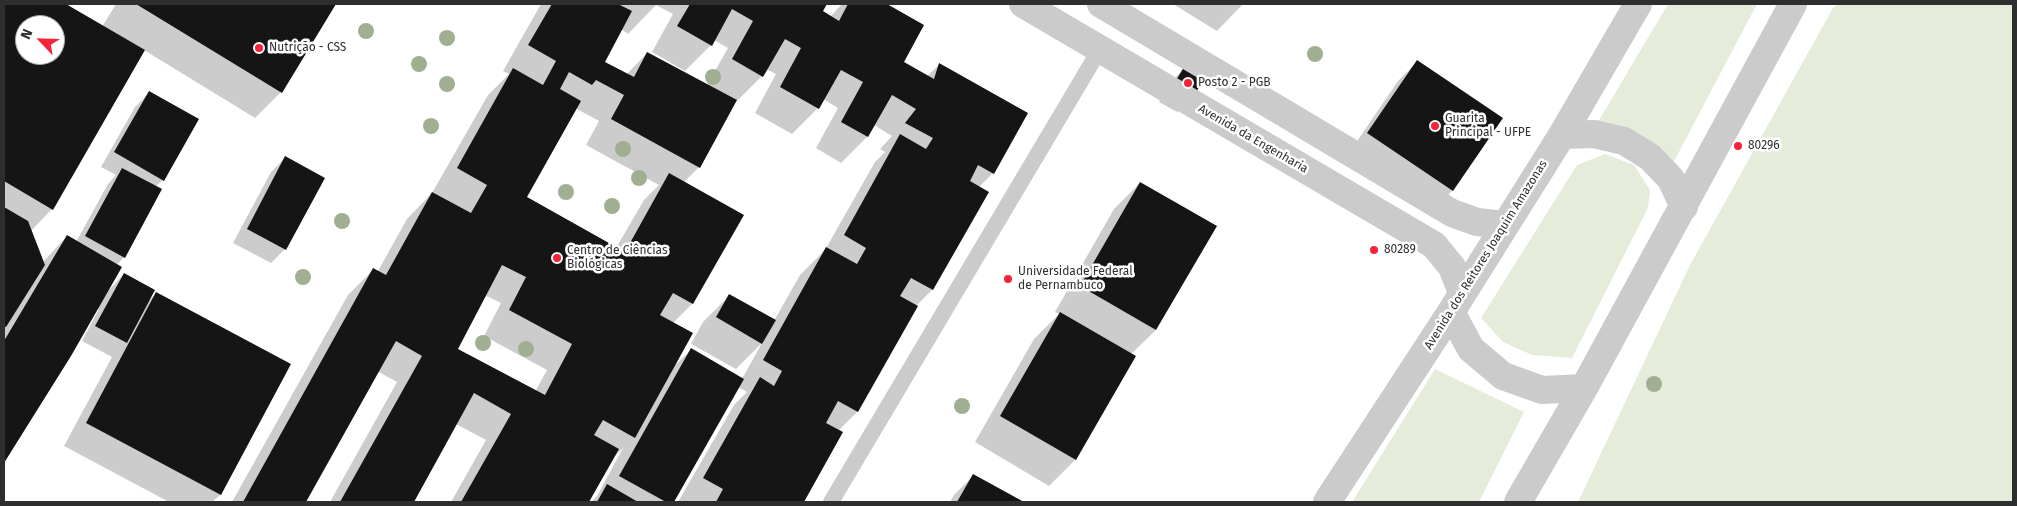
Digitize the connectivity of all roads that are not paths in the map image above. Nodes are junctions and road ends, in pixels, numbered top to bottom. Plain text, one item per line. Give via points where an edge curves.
1 (1023, 4) edge
2 (1101, 4) edge
3 (1638, 4) edge
4 (1793, 4) edge
5 (1100, 49) junction
6 (1562, 135) junction
7 (1684, 207) junction
8 (1504, 225) junction
9 (1456, 303) junction
10 (1584, 388) junction
11 (831, 502) edge
12 (1327, 502) edge
13 (1518, 502) edge

1 - 5 street, Avenida da Engenharia
2 - 8 street via 1452,213 1478,222
3 - 6 street, Avenida dos Reitores Joaquim Amazonas
4 - 7 street
5 - 9 street, Avenida da Engenharia via 1434,245 1452,267
5 - 11 lane
6 - 7 street via 1594,134 1637,149 1650,157 1671,179
6 - 8 street, Avenida dos Reitores Joaquim Amazonas
7 - 10 street
8 - 9 street, Avenida dos Reitores Joaquim Amazonas
9 - 10 street, Avenida da Engenharia via 1471,349 1503,376 1542,390
9 - 12 street, Avenida dos Reitores Joaquim Amazonas
10 - 13 street

